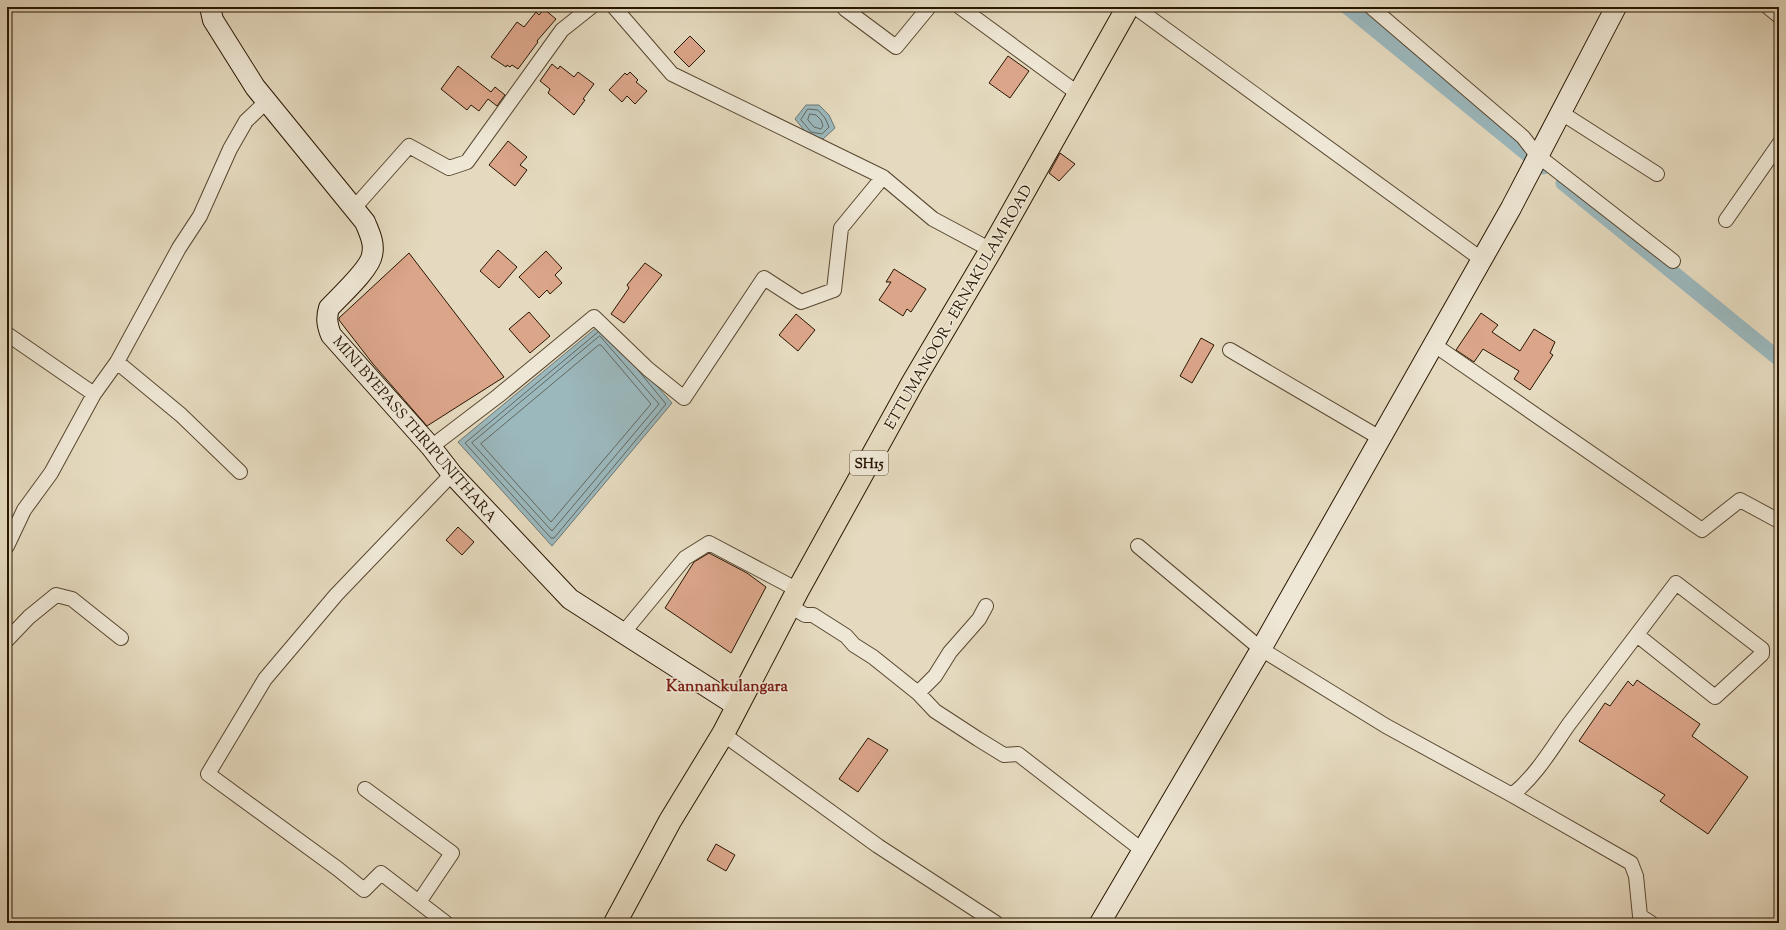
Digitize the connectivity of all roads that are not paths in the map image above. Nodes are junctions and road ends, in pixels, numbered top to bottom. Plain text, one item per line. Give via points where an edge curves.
1 (210, 7) edge
2 (591, 7) edge
3 (614, 7) edge
4 (929, 7) edge
5 (960, 7) edge
6 (1128, 7) edge
7 (1135, 7) edge
8 (1371, 7) edge
9 (1616, 7) edge
10 (1768, 7) edge
11 (845, 9) dead end
12 (1779, 16) edge
13 (1080, 95) junction
14 (267, 101) junction
15 (1560, 112) junction
16 (1778, 147) edge
17 (1538, 155) junction
18 (1657, 174) dead end
19 (883, 177) junction
20 (354, 208) junction
21 (1726, 220) dead end
22 (991, 250) junction
23 (1482, 259) junction
24 (1672, 261) dead end
25 (7, 334) edge
26 (1433, 344) junction
27 (1230, 350) dead end
28 (117, 362) junction
29 (94, 394) junction
30 (1380, 438) junction
31 (431, 447) junction
32 (240, 472) dead end
33 (452, 474) junction
34 (1779, 522) edge
35 (7, 546) edge
36 (1138, 546) dead end
37 (794, 598) junction
38 (986, 606) dead end
39 (624, 632) junction
40 (1636, 635) junction
41 (121, 638) dead end
42 (7, 640) edge
43 (1261, 649) junction
44 (918, 693) junction
45 (736, 706) junction
46 (723, 734) junction
47 (365, 788) dead end
48 (1512, 795) junction
49 (1142, 850) junction
50 (419, 902) junction
51 (446, 923) edge
52 (615, 923) edge
53 (996, 923) edge
54 (1100, 923) edge
55 (1651, 923) edge

1 - 14 main road, MINI BYEPASS THRIPUNITHARA via 213,20 255,87
2 - 20 street via 562,30 467,162 449,168 409,146
3 - 19 street via 672,74
4 - 11 street via 896,47
5 - 13 street
6 - 13 main road, ETTUMANOOR - ERNAKULAM ROAD / SH15
7 - 23 street
8 - 17 street via 1523,137
9 - 15 main road
10 - 12 street
13 - 22 main road, ETTUMANOOR - ERNAKULAM ROAD / SH15
14 - 20 main road, MINI BYEPASS THRIPUNITHARA
14 - 28 street via 246,121 230,149 200,216 179,248
15 - 17 main road
15 - 18 street
16 - 21 street
17 - 23 main road
17 - 24 street
19 - 22 street via 933,219
19 - 31 street via 840,228 834,290 801,302 764,278 684,398 648,369 594,317
20 - 31 main road, MINI BYEPASS THRIPUNITHARA via 365,222 372,240 372,255 368,266 329,308 327,325 331,335
22 - 37 main road, ETTUMANOOR - ERNAKULAM ROAD / SH15 via 913,382
23 - 26 main road
25 - 29 street
26 - 30 main road
26 - 34 street via 1702,530 1740,500
27 - 30 street
28 - 29 street
28 - 32 street via 181,415
29 - 35 street via 52,473 24,510
30 - 43 main road
31 - 33 main road, MINI BYEPASS THRIPUNITHARA
33 - 39 main road, MINI BYEPASS THRIPUNITHARA via 570,599
33 - 50 street via 336,595 265,679 208,774 364,890 381,873
36 - 43 street
37 - 39 street via 709,543 685,558
37 - 44 street via 805,615 813,615 846,636 854,645
37 - 45 main road, ETTUMANOOR - ERNAKULAM ROAD / SH15
38 - 44 street via 950,652 935,676
39 - 45 main road, MINI BYEPASS THRIPUNITHARA
40 - 40 street via 1676,583 1762,649 1762,654 1715,697
40 - 48 street via 1524,785
41 - 42 street via 72,599 56,595 29,617
43 - 48 street via 1386,726
43 - 49 main road
44 - 49 street via 935,711 1004,755 1018,754
45 - 46 main road, ETTUMANOOR - ERNAKULAM ROAD / SH15
46 - 52 main road, ETTUMANOOR - ERNAKULAM ROAD / SH15 via 670,821
46 - 53 street via 878,846
47 - 50 street via 452,853
48 - 55 street via 1631,863 1636,876 1640,916
49 - 54 main road
50 - 51 street

